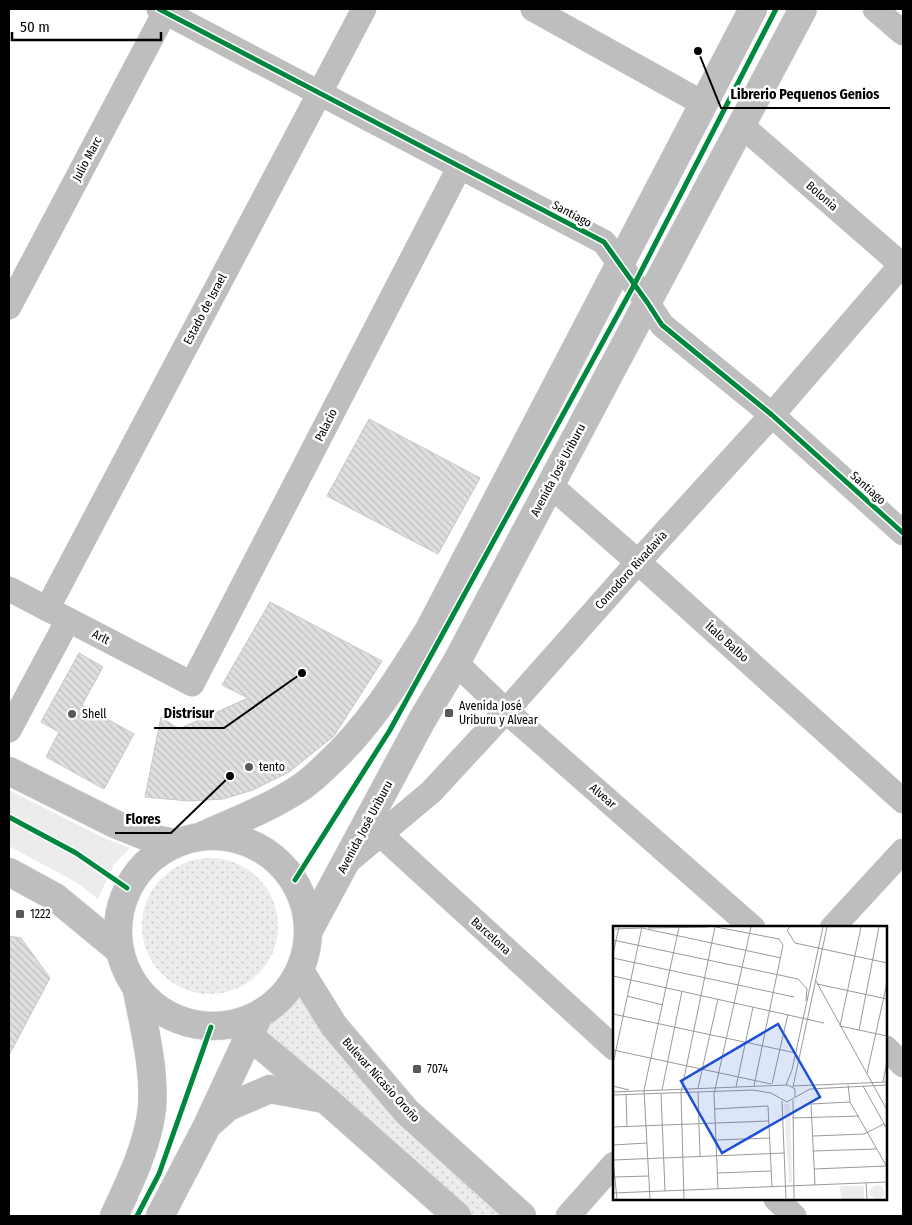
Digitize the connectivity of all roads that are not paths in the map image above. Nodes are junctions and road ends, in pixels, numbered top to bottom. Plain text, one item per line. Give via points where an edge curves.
1 (364, 9) edge
2 (533, 9) edge
3 (753, 9) edge
4 (803, 9) edge
5 (875, 9) edge
6 (162, 10) edge
7 (903, 33) edge
8 (319, 92) junction
9 (704, 104) junction
10 (741, 125) junction
11 (460, 166) junction
12 (903, 264) edge
13 (620, 265) junction
14 (647, 302) junction
15 (9, 307) edge
16 (772, 415) junction
17 (550, 485) junction
18 (903, 533) edge
19 (638, 562) junction
20 (9, 590) edge
21 (58, 615) junction
22 (456, 663) junction
23 (192, 684) joint
24 (506, 711) junction
25 (9, 730) edge
26 (9, 771) edge
27 (903, 801) edge
28 (374, 829) junction
29 (204, 835) junction
30 (175, 842) junction
31 (903, 851) edge
32 (9, 872) edge
33 (751, 926) edge
34 (834, 926) edge
35 (309, 930) junction
36 (118, 949) junction
37 (300, 971) junction
38 (137, 990) junction
39 (248, 1025) junction
40 (613, 1047) edge
41 (887, 1049) edge
42 (903, 1064) edge
43 (326, 1100) junction
44 (208, 1126) junction
45 (613, 1165) edge
46 (777, 1200) edge
47 (114, 1216) edge
48 (160, 1216) edge
49 (457, 1216) edge
50 (522, 1216) edge
51 (568, 1216) edge
52 (794, 1216) edge

1 - 8 street, Estado de Israel
2 - 9 street
3 - 9 main road
4 - 10 main road, Avenida José Uriburu
5 - 7 street
6 - 8 street, Santiago
6 - 15 street, Julio Marc
8 - 11 street, Santiago
8 - 21 street, Estado de Israel
9 - 13 main road
10 - 12 street, Bolonia
10 - 14 main road, Avenida José Uriburu
11 - 13 street, Santiago via 604,242
11 - 23 street, Palacio
12 - 16 street, Comodoro Rivadavia
13 - 14 street, Santiago
13 - 29 main road via 429,630 376,712 346,748 305,785 269,807
14 - 16 street, Santiago via 662,325
14 - 17 main road, Avenida José Uriburu
16 - 18 street, Santiago
16 - 19 street, Comodoro Rivadavia
17 - 19 street, Ítalo Balbo
17 - 22 main road, Avenida José Uriburu
19 - 24 street, Comodoro Rivadavia
19 - 27 street, Ítalo Balbo
20 - 21 street, Arlt
21 - 23 street, Arlt
21 - 25 street, Estado de Israel
22 - 24 street, Alvear
22 - 28 main road, Avenida José Uriburu via 422,720
24 - 28 street, Comodoro Rivadavia via 431,792
24 - 33 street, Alvear
26 - 30 main road via 115,824 150,838
28 - 35 main road, Avenida José Uriburu via 346,864
28 - 40 street, Barcelona
29 - 30 main road
29 - 35 main road via 239,838 271,854 294,880
30 - 36 main road via 147,861 127,888 118,918
31 - 34 street
32 - 36 main road via 55,897
35 - 37 main road via 307,951
36 - 38 main road
37 - 39 main road via 278,1002
37 - 50 main road, Bulevar Nicasio Oroño via 334,1026 407,1112
38 - 39 main road via 170,1017 211,1027
38 - 47 main road via 151,1062 152,1108 133,1174
39 - 43 main road
39 - 44 main road
41 - 42 street
43 - 44 main road via 270,1088 228,1107
43 - 49 main road
44 - 48 main road
45 - 51 street
46 - 52 street

